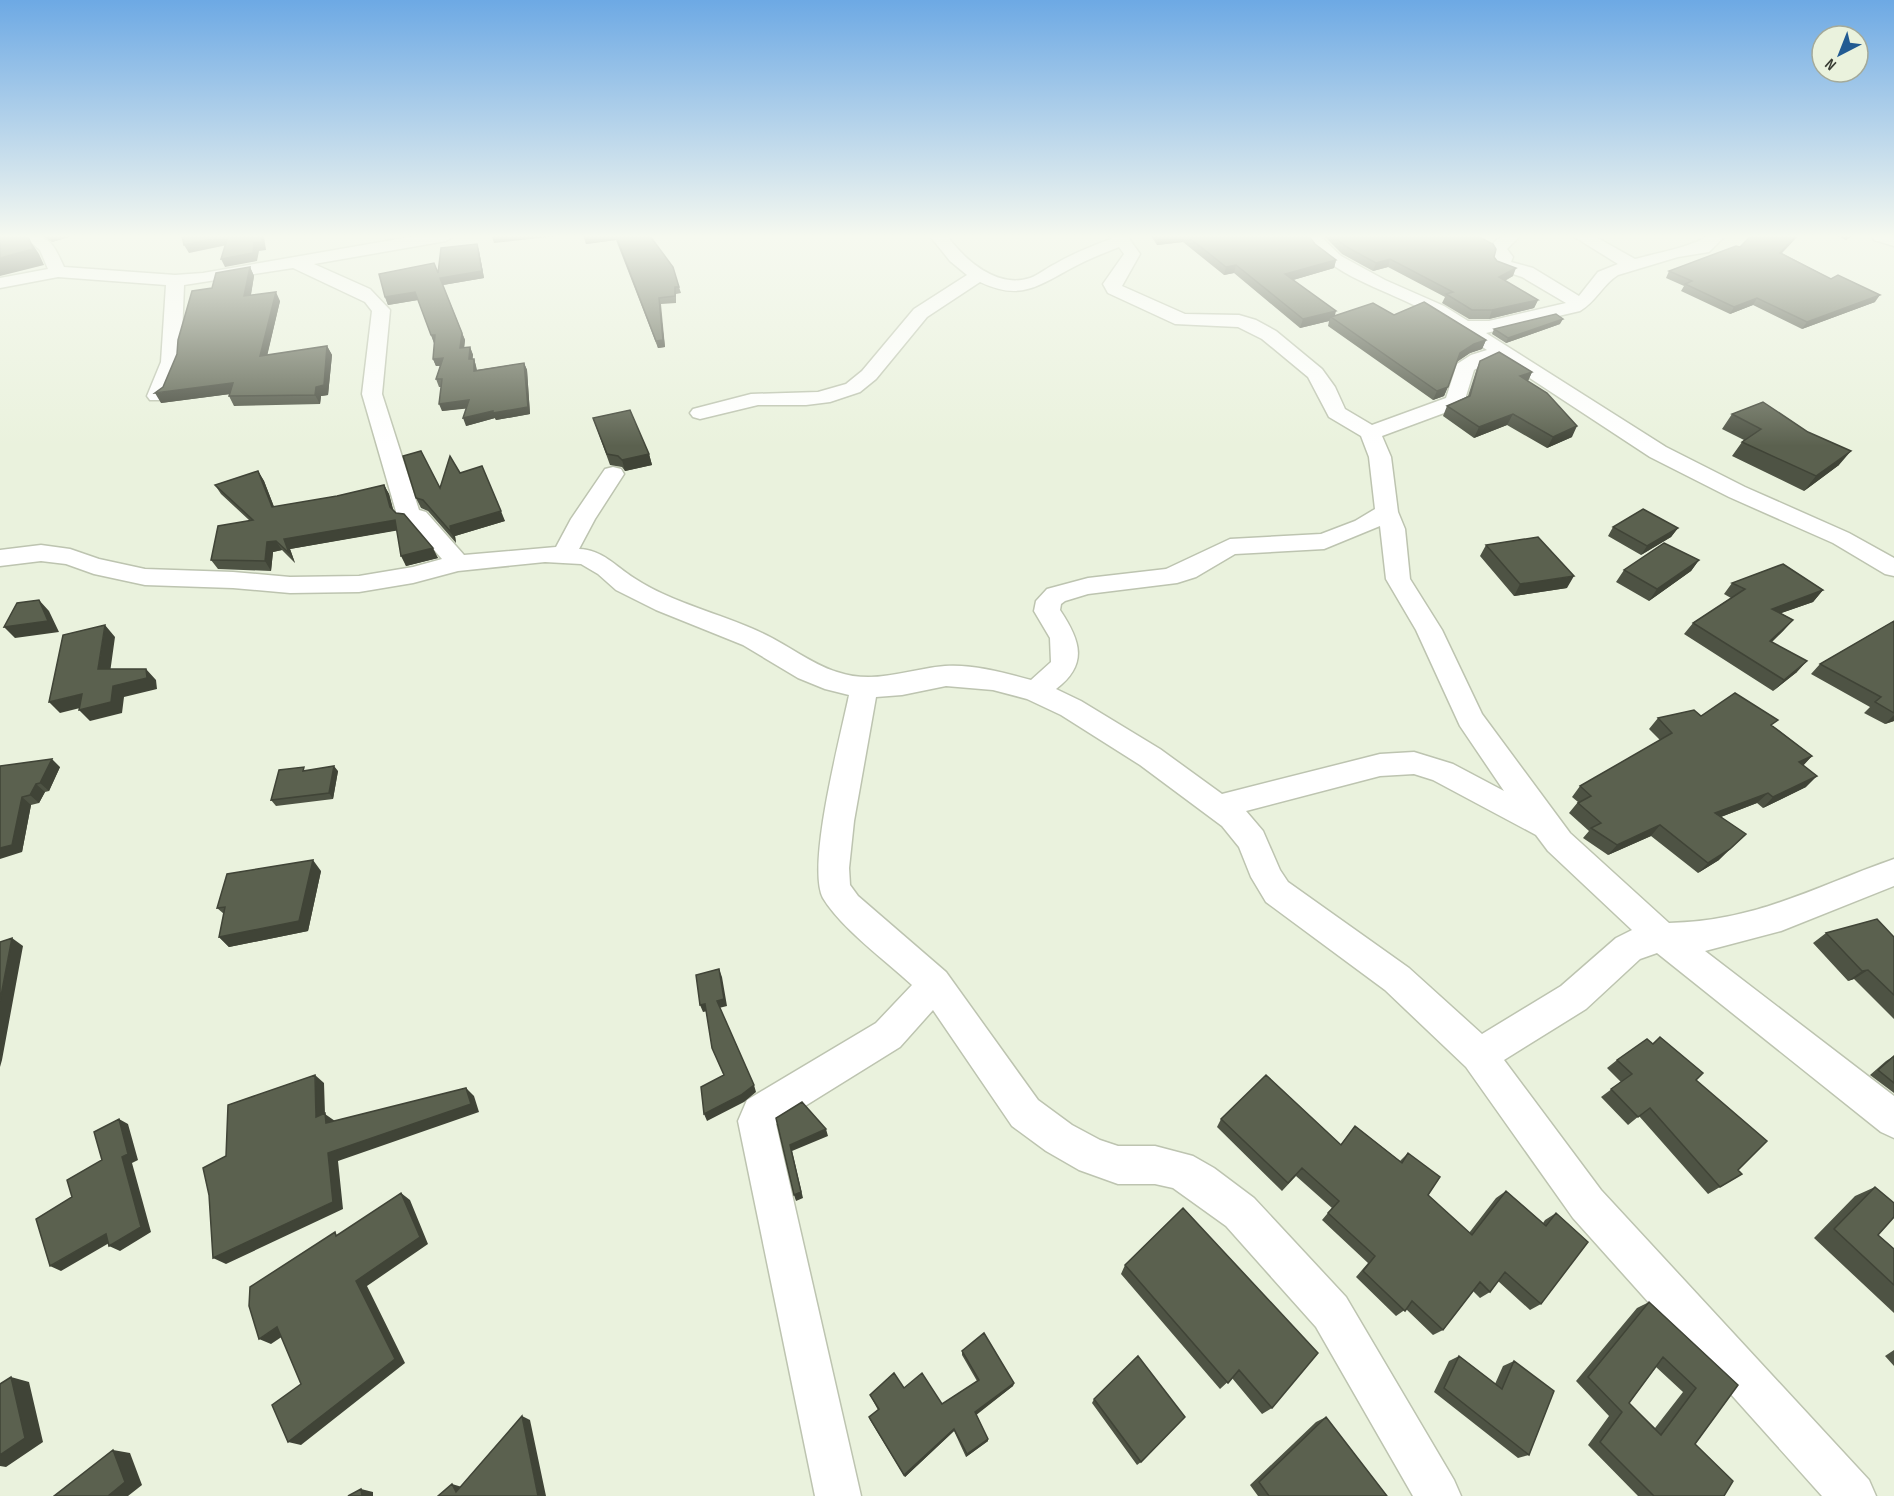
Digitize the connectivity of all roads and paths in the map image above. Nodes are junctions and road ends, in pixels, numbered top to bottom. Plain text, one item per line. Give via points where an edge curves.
1 (174, 306) edge
2 (378, 306) edge
3 (929, 306) edge
4 (1151, 306) edge
5 (1428, 306) edge
6 (1573, 306) edge
7 (1466, 327) junction
8 (1505, 352) junction
9 (157, 396) edge
10 (700, 413) dead end
11 (1370, 433) junction
12 (613, 474) dead end
13 (1387, 512) junction
14 (564, 554) junction
15 (0, 558) edge
16 (458, 563) junction
17 (1894, 568) edge
18 (864, 688) junction
19 (1035, 691) junction
20 (1218, 807) junction
21 (1548, 828) junction
22 (1894, 872) edge
23 (1663, 938) junction
24 (934, 982) junction
25 (1479, 1055) junction
26 (1894, 1119) edge
27 (838, 1496) edge
28 (1438, 1496) edge
29 (1853, 1496) edge

1 - 9 street via 171,362
2 - 16 street via 381,310 372,394 409,515 418,517
3 - 10 street via 855,387 826,398 748,400
4 - 11 street via 1182,320 1239,321 1269,335 1315,373 1336,413
5 - 7 street
6 - 7 street via 1489,327
7 - 8 street
8 - 11 street via 1474,359 1464,368 1456,402
8 - 17 street via 1658,452 1841,538
11 - 13 street via 1380,457
12 - 14 street
13 - 19 street via 1324,541 1230,547 1168,577 1088,586 1056,595 1049,601 1047,611 1061,631 1066,654 1061,669
13 - 21 street via 1393,529 1398,579 1429,630 1470,719
14 - 16 street
14 - 18 street via 586,557 625,584 752,639 807,671
15 - 16 street via 41,553 145,577 290,585 359,584
18 - 19 street via 946,676 993,680
18 - 24 street via 839,821 833,868 835,889 847,906
19 - 20 street via 1071,708 1150,757
20 - 21 street via 1380,765 1414,763 1443,772
20 - 25 street via 1233,817 1252,840 1277,892 1397,980
21 - 23 street
22 - 23 street via 1837,898 1751,926 1708,936
23 - 25 street via 1635,944 1560,1007
23 - 26 street
24 - 27 street via 888,1035 760,1113 757,1121
24 - 28 street via 1025,1113 1092,1157 1118,1165 1155,1165 1179,1170 1240,1212 1331,1312
25 - 29 street via 1587,1204

